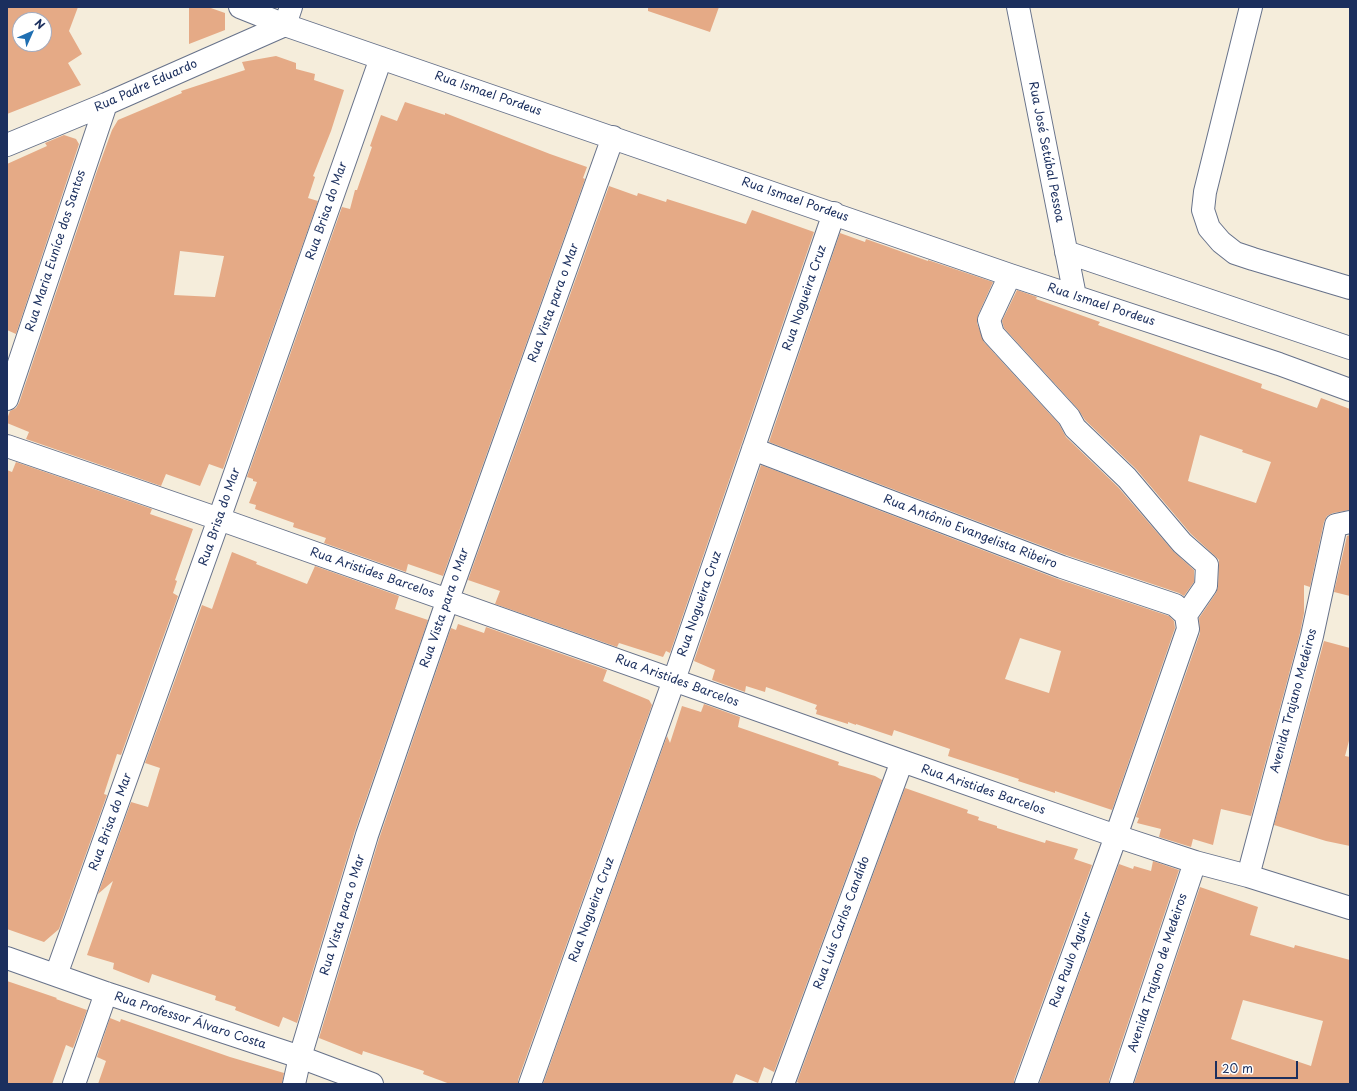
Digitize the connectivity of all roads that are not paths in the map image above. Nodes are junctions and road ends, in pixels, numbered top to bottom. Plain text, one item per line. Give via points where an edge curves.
1 (240, 7) edge
2 (1018, 7) edge
3 (1251, 7) edge
4 (288, 16) edge
5 (381, 58) junction
6 (106, 104) junction
7 (613, 137) junction
8 (7, 145) edge
9 (834, 213) junction
10 (1066, 252) junction
11 (1010, 275) junction
12 (1350, 288) edge
13 (1075, 296) junction
14 (1350, 348) edge
15 (1350, 390) edge
16 (7, 399) edge
17 (7, 446) edge
18 (753, 449) junction
19 (219, 518) junction
20 (1343, 524) edge
21 (448, 599) junction
22 (1186, 615) junction
23 (674, 680) junction
24 (902, 762) junction
25 (1116, 836) junction
26 (1195, 862) junction
27 (1248, 876) junction
28 (1350, 908) edge
29 (7, 958) edge
30 (56, 975) junction
31 (106, 993) junction
32 (300, 1057) junction
33 (74, 1084) edge
34 (294, 1084) edge
35 (372, 1084) edge
36 (530, 1084) edge
37 (783, 1084) edge
38 (1026, 1084) edge
39 (1121, 1084) edge

1 - 4 street, Rua Ismael Pordeus
2 - 10 street, Rua José Setúbal Pessoa
3 - 12 street via 1205,192 1203,210 1209,228 1221,242 1235,252
4 - 5 street, Rua Ismael Pordeus
4 - 6 street, Rua Padre Eduardo
5 - 7 street, Rua Ismael Pordeus
5 - 19 street, Rua Brisa do Mar
6 - 8 street, Rua Padre Eduardo
6 - 16 street, Rua Maria Euníce dos Santos
7 - 9 street, Rua Ismael Pordeus
7 - 21 street, Rua Vista para o Mar
9 - 11 street, Rua Ismael Pordeus
9 - 18 street, Rua Nogueira Cruz
10 - 13 street, Rua José Setúbal Pessoa
10 - 14 street
11 - 13 street, Rua Ismael Pordeus
11 - 22 street via 989,320 993,334 1070,417 1075,428 1127,478 1182,544 1207,565 1206,586
13 - 15 street, Rua Ismael Pordeus
17 - 19 street, Rua Aristides Barcelos
18 - 22 street, Rua Antônio Evangelista Ribeiro via 1062,567 1175,605
18 - 23 street, Rua Nogueira Cruz
19 - 21 street, Rua Aristides Barcelos
19 - 30 street, Rua Brisa do Mar
20 - 27 street, Avenida Trajano Medeiros
21 - 23 street, Rua Aristides Barcelos
21 - 32 street, Rua Vista para o Mar via 367,835
22 - 25 street, Rua Paulo Aguiar via 1188,629
23 - 24 street, Rua Aristides Barcelos
23 - 36 street, Rua Nogueira Cruz
24 - 25 street, Rua Aristides Barcelos
24 - 37 street, Rua Luís Carlos Candido
25 - 26 street, Rua Aristides Barcelos
25 - 38 street, Rua Paulo Aguiar
26 - 27 street, Rua Aristides Barcelos
26 - 39 street, Avenida Trajano de Medeiros
27 - 28 street, Rua Aristides Barcelos
29 - 30 street, Rua Professor Álvaro Costa
30 - 31 street, Rua Professor Álvaro Costa
31 - 32 street, Rua Professor Álvaro Costa
31 - 33 street
32 - 34 street, Rua Vista para o Mar
32 - 35 street, Rua Professor Álvaro Costa

